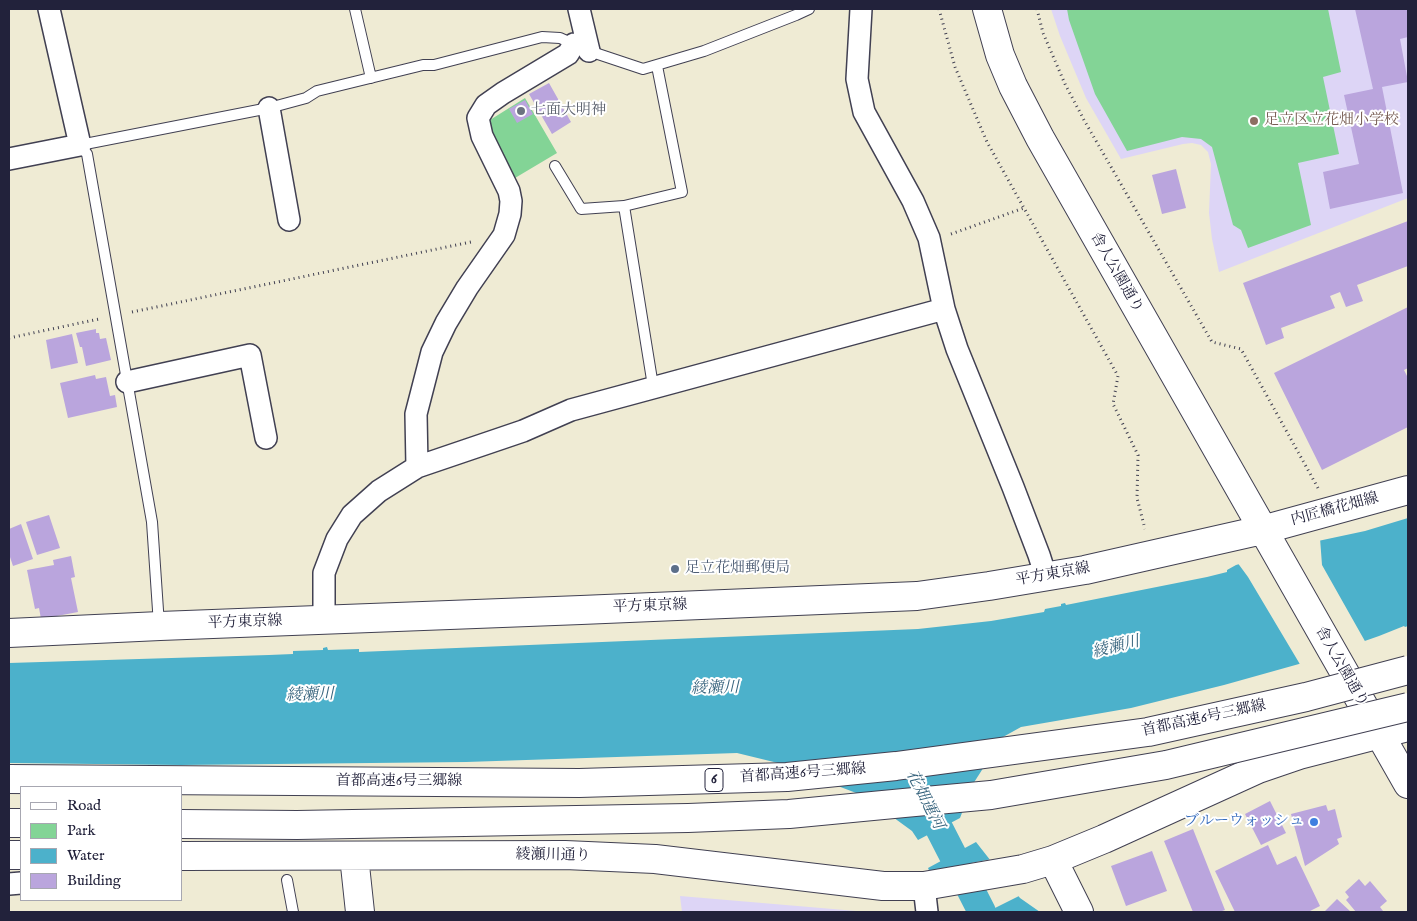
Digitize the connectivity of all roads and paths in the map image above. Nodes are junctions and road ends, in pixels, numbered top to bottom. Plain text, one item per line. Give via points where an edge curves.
1 (49, 9) edge
2 (355, 9) edge
3 (580, 9) edge
4 (809, 9) edge
5 (861, 9) edge
6 (940, 9) edge
7 (987, 9) edge
8 (1037, 9) edge
9 (581, 48) junction
10 (657, 66) junction
11 (371, 78) junction
12 (269, 108) junction
13 (80, 145) junction
14 (9, 159) edge
15 (555, 166) dead end
16 (624, 206) junction
17 (1024, 208) junction
18 (288, 220) dead end
19 (504, 235) junction
20 (929, 238) junction
21 (944, 309) junction
22 (115, 315) junction
23 (9, 338) edge
24 (127, 382) junction
25 (653, 386) junction
26 (266, 438) dead end
27 (417, 468) junction
28 (1319, 490) dead end
29 (1408, 490) edge
30 (1147, 537) dead end
31 (1268, 540) junction
32 (1046, 577) junction
33 (324, 620) junction
34 (160, 626) junction
35 (9, 633) edge
36 (1408, 670) edge
37 (1408, 707) edge
38 (1408, 727) edge
39 (1381, 735) junction
40 (9, 779) edge
41 (1408, 784) edge
42 (182, 824) edge
43 (182, 856) edge
44 (354, 856) junction
45 (1053, 860) junction
46 (287, 880) dead end
47 (929, 885) junction
48 (293, 912) edge
49 (360, 912) edge
50 (927, 912) edge
51 (1079, 912) edge

1 - 13 street
2 - 11 lane
3 - 9 street
4 - 10 lane
5 - 20 street via 857,80 864,112 913,201
6 - 17 path via 962,86 987,142
7 - 31 main road, 舎人公園通り via 1000,55 1040,138
8 - 28 path via 1043,33 1080,113 1212,342 1241,349
9 - 10 lane via 643,69
9 - 11 lane via 560,38 542,37
9 - 19 street via 486,105 478,118 482,136 509,190 511,201
10 - 16 lane via 682,192
11 - 12 lane via 317,91 306,98
12 - 13 lane
12 - 18 street
13 - 14 street
13 - 22 lane via 86,154
15 - 16 lane via 580,209
16 - 25 lane
17 - 20 path via 954,234
17 - 30 path via 1118,376 1113,404 1138,455 1137,498
19 - 22 path
19 - 27 street via 467,288 432,352 416,414
20 - 21 street
21 - 25 street
21 - 32 street
22 - 23 path
22 - 24 lane
24 - 26 street via 250,355
24 - 34 lane via 152,522
25 - 27 street via 571,410 523,431
27 - 33 street via 379,490 352,515 337,539 324,573
29 - 31 main road, 内匠橋花畑線
31 - 32 main road, 平方東京線
31 - 39 main road, 舎人公園通り
32 - 33 main road, 平方東京線 via 917,596
33 - 34 main road, 平方東京線
34 - 35 main road, 平方東京線
36 - 40 main road, 首都高速6号三郷線 / 6, bridge via 1306,697 1148,732 896,766 787,777 580,783
37 - 42 main road, bridge via 1166,765 991,795 904,804 789,814 688,818
38 - 39 main road
39 - 41 main road, 舎人公園通り
39 - 45 main road, 綾瀬川通り via 1299,755 1258,769
43 - 44 main road, 綾瀬川通り
44 - 47 main road, 綾瀬川通り via 565,855 655,859 883,886
44 - 49 main road
45 - 47 main road, 綾瀬川通り via 1023,869
45 - 51 main road
46 - 48 lane
47 - 50 street

